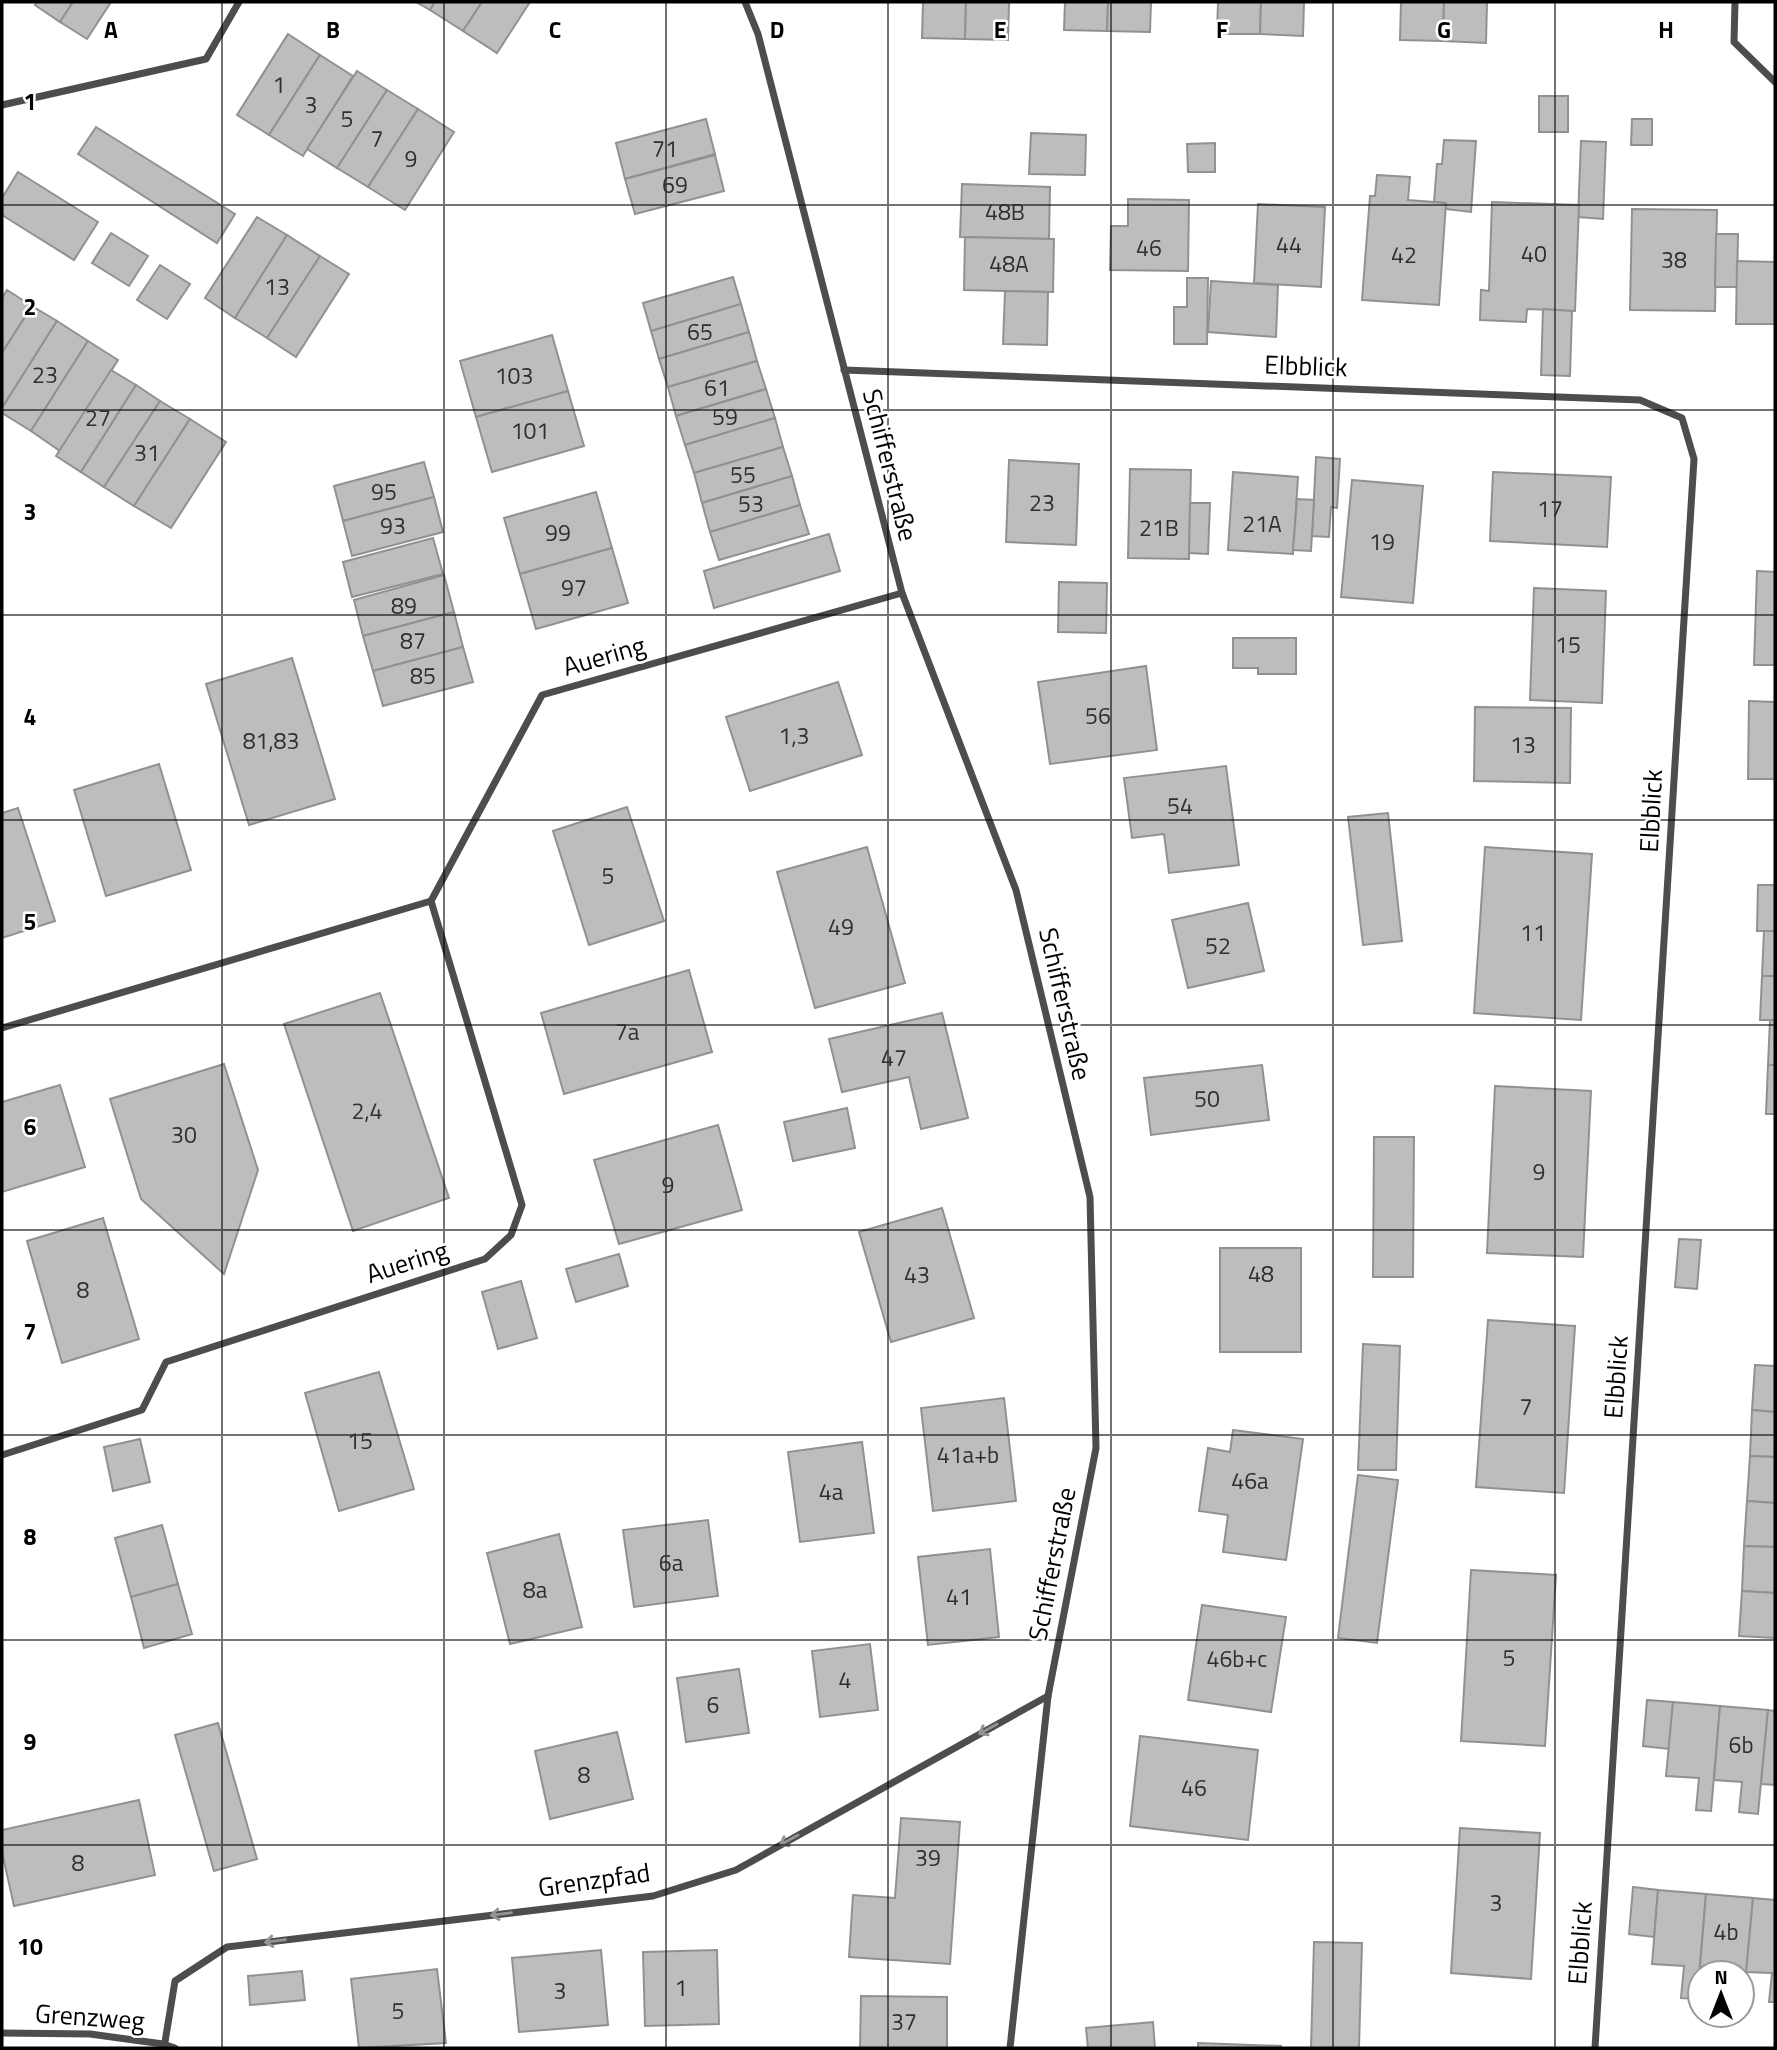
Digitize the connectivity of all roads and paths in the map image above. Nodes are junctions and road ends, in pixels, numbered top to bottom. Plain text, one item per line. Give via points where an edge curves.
1 (239, 2) edge
2 (745, 2) edge
3 (1735, 2) edge
4 (1775, 82) edge
5 (2, 104) edge
6 (844, 370) junction
7 (902, 593) junction
8 (431, 901) junction
9 (2, 1028) edge
10 (2, 1455) edge
11 (1048, 1696) junction
12 (2, 2032) edge
13 (164, 2046) edge
14 (175, 2048) edge
15 (1010, 2048) edge
16 (1595, 2048) edge

1 - 5 street via 206,59
2 - 6 street, Schifferstraße via 758,34
3 - 4 street via 1734,42
6 - 7 street, Schifferstraße
6 - 16 street, Elbblick via 1640,400 1682,418 1694,459
7 - 8 street, Auering via 542,695
7 - 11 street, Schifferstraße via 1016,890 1090,1197 1096,1448
8 - 9 street
8 - 10 street, Auering via 522,1205 511,1236 485,1259 166,1362 142,1410
11 -> 13 street, Grenzpfad via 736,1870 653,1895 227,1947 175,1980
11 - 15 street, Schifferstraße
12 - 13 street, Grenzweg via 90,2034
13 - 14 street, Grenzweg

